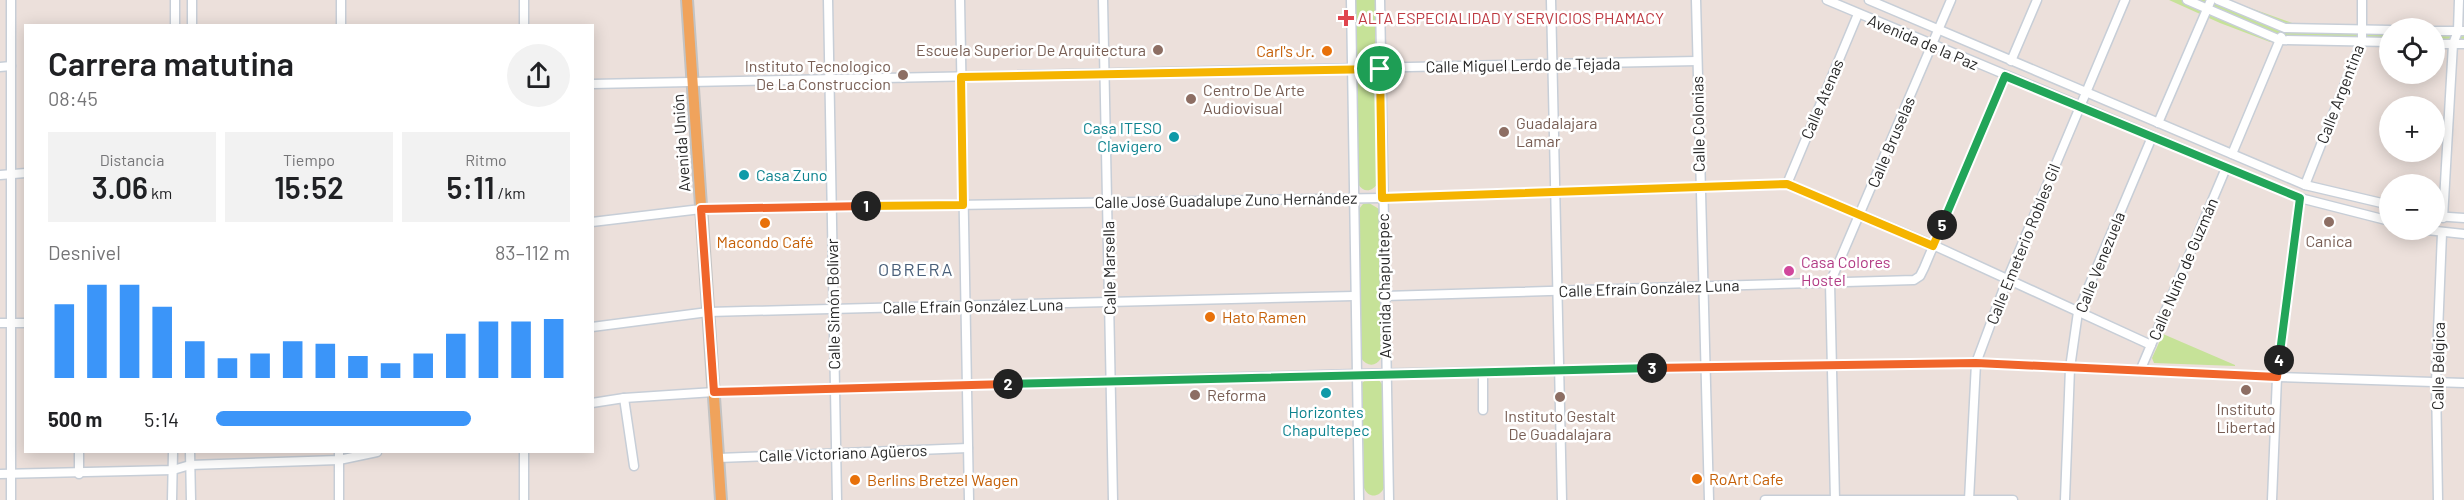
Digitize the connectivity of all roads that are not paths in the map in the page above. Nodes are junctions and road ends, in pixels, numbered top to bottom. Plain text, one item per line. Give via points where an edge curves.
1 (11, 0) edge
2 (175, 0) edge
3 (192, 0) edge
4 (341, 0) edge
5 (524, 0) edge
6 (687, 0) edge
7 (828, 0) edge
8 (960, 0) edge
9 (1103, 0) edge
10 (1351, 0) edge
11 (1380, 0) edge
12 (1551, 0) edge
13 (1696, 0) edge
14 (1827, 0) edge
15 (1869, 0) edge
16 (1951, 0) edge
17 (2037, 0) edge
18 (2125, 0) edge
19 (2187, 0) edge
20 (2218, 0) edge
21 (2362, 0) edge
22 (2459, 0) edge
23 (2209, 4) edge
24 (1858, 14) junction
25 (175, 24) edge
26 (192, 24) edge
27 (341, 24) edge
28 (524, 24) edge
29 (2285, 28) junction
30 (2362, 29) junction
31 (1938, 30) junction
32 (2379, 30) edge
33 (2445, 31) edge
34 (2461, 31) edge
35 (2280, 40) junction
36 (2362, 41) junction
37 (2379, 42) edge
38 (2445, 44) edge
39 (2453, 44) junction
40 (2464, 44) edge
41 (1932, 45) junction
42 (1697, 61) junction
43 (2011, 61) junction
44 (1553, 65) junction
45 (11, 66) junction
46 (0, 67) edge
47 (1352, 69) junction
48 (1380, 69) junction
49 (1104, 74) junction
50 (2005, 76) junction
51 (961, 77) junction
52 (829, 79) junction
53 (692, 82) junction
54 (594, 84) edge
55 (2086, 93) junction
56 (2080, 108) junction
57 (2158, 123) junction
58 (2152, 137) junction
59 (2232, 154) junction
60 (2226, 168) junction
61 (24, 173) edge
62 (11, 174) junction
63 (2442, 174) edge
64 (0, 175) edge
65 (1787, 184) junction
66 (2305, 184) junction
67 (1700, 187) junction
68 (1556, 192) junction
69 (1354, 198) junction
70 (1382, 198) junction
71 (2300, 198) junction
72 (1107, 202) junction
73 (2379, 202) edge
74 (963, 205) junction
75 (831, 207) junction
76 (701, 209) junction
77 (1860, 215) junction
78 (2445, 217) edge
79 (2379, 218) edge
80 (2464, 218) edge
81 (594, 222) edge
82 (2445, 233) edge
83 (2464, 234) edge
84 (2442, 240) edge
85 (1933, 246) junction
86 (2007, 279) junction
87 (1830, 283) junction
88 (1703, 287) junction
89 (1557, 291) junction
90 (1354, 296) junction
91 (1384, 296) junction
92 (1109, 302) junction
93 (965, 306) junction
94 (833, 309) junction
95 (708, 312) junction
96 (2078, 312) junction
97 (0, 323) edge
98 (11, 323) junction
99 (24, 323) edge
100 (594, 327) edge
101 (2151, 345) junction
102 (1976, 363) junction
103 (1832, 364) junction
104 (1705, 367) junction
105 (2070, 368) junction
106 (1559, 370) junction
107 (2140, 371) junction
108 (1483, 372) junction
109 (1356, 374) junction
110 (1386, 374) junction
111 (2277, 377) junction
112 (1111, 381) junction
113 (2436, 382) junction
114 (2464, 383) edge
115 (967, 385) junction
116 (835, 388) junction
117 (714, 392) junction
118 (624, 398) junction
119 (594, 403) edge
120 (1483, 410) dead end
121 (968, 448) junction
122 (79, 453) edge
123 (173, 453) edge
124 (190, 453) edge
125 (368, 453) edge
126 (524, 453) edge
127 (836, 453) junction
128 (339, 456) edge
129 (718, 458) junction
130 (190, 465) junction
131 (634, 465) dead end
132 (172, 470) junction
133 (0, 474) edge
134 (11, 474) junction
135 (79, 474) junction
136 (1835, 499) edge
137 (11, 500) edge
138 (172, 500) edge
139 (191, 500) edge
140 (339, 500) edge
141 (524, 500) edge
142 (721, 500) edge
143 (837, 500) edge
144 (969, 500) edge
145 (1113, 500) edge
146 (1359, 500) edge
147 (1389, 500) edge
148 (1562, 500) edge
149 (1709, 500) edge
150 (1765, 500) edge
151 (1969, 500) edge
152 (2013, 500) edge
153 (2065, 500) edge
154 (2272, 500) edge
155 (2438, 500) edge

1 - 45 street
2 - 25 street
3 - 26 street
4 - 27 street
5 - 28 street
6 - 53 main road, Avenida Unión
7 - 52 street, Calle Simón Bolívar
8 - 51 street
9 - 49 street, Calle Marsella
10 - 47 street, Avenida Chapultepec
11 - 48 street, Avenida Chapultepec
12 - 44 street
13 - 42 street, Calle Colonias
14 - 24 street, Avenida de la Paz
15 - 31 street, Avenida de la Paz
16 - 31 street, Calle Bruselas
17 - 43 street
18 - 55 street, Calle Emeterio Robles Gil
19 - 23 street
20 - 29 street
21 - 30 street, Calle Argentina
22 - 34 street
23 - 35 street
23 - 57 street
24 - 41 street, Avenida de la Paz
24 - 65 street, Calle Atenas
29 - 30 street
29 - 35 street
30 - 32 street
30 - 36 street, Calle Argentina
31 - 41 street, Calle Bruselas
31 - 43 street, Avenida de la Paz
33 - 34 street
34 - 39 street
35 - 36 street
35 - 59 street
36 - 37 street
36 - 66 street, Calle Argentina
38 - 39 street
39 - 40 street
39 - 63 street
41 - 50 street, Avenida de la Paz
41 - 77 street, Calle Bruselas
42 - 44 street, Calle Miguel Lerdo de Tejada
42 - 67 street, Calle Colonias
43 - 55 street, Avenida de la Paz
44 - 48 street, Calle Miguel Lerdo de Tejada
44 - 68 street
45 - 46 street
45 - 62 street
47 - 48 street, Calle Miguel Lerdo de Tejada
47 - 49 street, Calle Miguel Lerdo de Tejada
47 - 69 street, Avenida Chapultepec
48 - 70 street, Avenida Chapultepec
49 - 51 street, Calle Miguel Lerdo de Tejada
49 - 72 street, Calle Marsella
50 - 56 street, Avenida de la Paz
50 - 85 street
51 - 52 street, Calle Miguel Lerdo de Tejada
51 - 74 street
52 - 53 street, Calle Miguel Lerdo de Tejada
52 - 75 street, Calle Simón Bolívar
53 - 54 street, Calle Miguel Lerdo de Tejada
53 - 76 main road, Avenida Unión
55 - 56 street, Calle Emeterio Robles Gil
55 - 57 street, Avenida de la Paz
56 - 58 street, Avenida de la Paz
56 - 86 street, Calle Emeterio Robles Gil
57 - 59 street, Avenida de la Paz
58 - 60 street, Avenida de la Paz
58 - 96 street, Calle Venezuela
59 - 66 street, Avenida de la Paz
60 - 71 street, Avenida de la Paz
60 - 101 street, Calle Nuño de Guzmán
61 - 62 street
62 - 64 street
62 - 98 street
65 - 67 street, Calle José Guadalupe Zuno Hernández
65 - 77 street, Calle José Guadalupe Zuno Hernández
66 - 73 street, Avenida de la Paz
67 - 68 street, Calle José Guadalupe Zuno Hernández
67 - 88 street, Calle Colonias
68 - 70 street, Calle José Guadalupe Zuno Hernández
68 - 89 street
69 - 70 street, Calle José Guadalupe Zuno Hernández
69 - 72 street, Calle José Guadalupe Zuno Hernández
69 - 90 street, Avenida Chapultepec
70 - 91 street, Avenida Chapultepec
71 - 79 street, Avenida de la Paz
71 - 111 street
72 - 74 street, Calle José Guadalupe Zuno Hernández
72 - 92 street, Calle Marsella
74 - 75 street, Calle José Guadalupe Zuno Hernández
74 - 93 street
75 - 76 street, Calle José Guadalupe Zuno Hernández
75 - 94 street, Calle Simón Bolívar
76 - 81 street, Calle José Guadalupe Zuno Hernández
76 - 95 main road, Avenida Unión
77 - 85 street, Calle José Guadalupe Zuno Hernández
77 - 87 street, Calle Bruselas
78 - 80 street
82 - 83 street
84 - 113 street, Calle Bélgica
85 - 86 street, Calle José Guadalupe Zuno Hernández
85 - 87 street, Calle Efraín González Luna via 1920,276 1914,280
86 - 96 street, Calle José Guadalupe Zuno Hernández
86 - 102 street, Calle Emeterio Robles Gil
87 - 88 street, Calle Efraín González Luna
87 - 103 street, Calle Bruselas
88 - 89 street, Calle Efraín González Luna
88 - 104 street, Calle Colonias
89 - 91 street, Calle Efraín González Luna
89 - 106 street
90 - 92 street, Calle Efraín González Luna
90 - 109 street, Avenida Chapultepec
91 - 110 street, Avenida Chapultepec
92 - 93 street, Calle Efraín González Luna
92 - 112 street, Calle Marsella
93 - 94 street, Calle Efraín González Luna
93 - 115 street
94 - 95 street, Calle Efraín González Luna
94 - 116 street, Calle Simón Bolívar
95 - 100 street, Calle Efraín González Luna
95 - 117 main road, Avenida Unión
96 - 101 street, Calle José Guadalupe Zuno Hernández
96 - 105 street, Calle Venezuela
97 - 98 street
98 - 99 street
98 - 134 street
101 - 107 street, Calle Nuño de Guzmán
102 - 103 street
102 - 105 street
102 - 151 street, Calle Emeterio Robles Gil
103 - 104 street
103 - 136 street, Calle Bruselas
104 - 106 street
104 - 149 street, Calle Colonias
105 - 107 street
105 - 153 street, Calle Venezuela
106 - 108 street
106 - 148 street
107 - 111 street
108 - 110 street
108 - 120 street
109 - 110 street
109 - 112 street
109 - 146 street, Avenida Chapultepec
110 - 147 street, Avenida Chapultepec
111 - 113 street
111 - 154 street
112 - 115 street
112 - 145 street, Calle Marsella
113 - 114 street
113 - 155 street, Calle Bélgica
115 - 116 street
115 - 121 street
116 - 117 street
116 - 127 street, Calle Simón Bolívar
117 - 118 street
117 - 129 main road, Avenida Unión
118 - 119 street
118 - 131 street
121 - 127 street, Calle Victoriano Agüeros
121 - 144 street
122 - 135 street
123 - 132 street
124 - 130 street
125 - 128 street
126 - 141 street
127 - 129 street, Calle Victoriano Agüeros
127 - 143 street, Calle Simón Bolívar
128 - 130 street
128 - 140 street
129 - 142 main road, Avenida Unión
130 - 132 street
130 - 139 street
132 - 135 street
132 - 138 street
133 - 134 street
134 - 135 street
134 - 137 street
136 - 150 street
136 - 151 street
151 - 152 street

